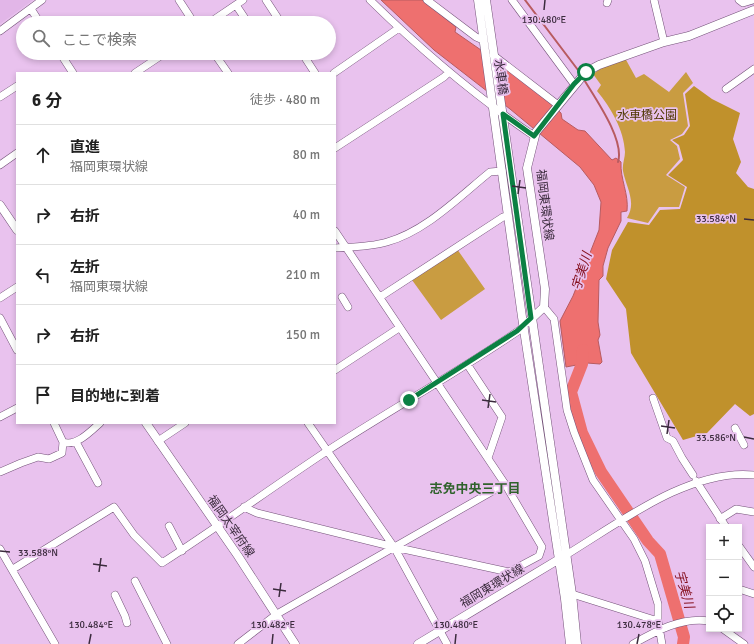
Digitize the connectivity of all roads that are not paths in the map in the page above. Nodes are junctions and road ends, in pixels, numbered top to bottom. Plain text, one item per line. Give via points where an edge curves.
1 (42, 0) edge
2 (179, 0) edge
3 (243, 0) edge
4 (266, 0) edge
5 (370, 0) edge
6 (427, 0) edge
7 (478, 0) edge
8 (486, 0) edge
9 (512, 0) edge
10 (654, 0) edge
11 (739, 0) edge
12 (753, 0) edge
13 (236, 5) junction
14 (31, 9) junction
15 (754, 10) edge
16 (21, 16) edge
17 (36, 16) edge
18 (189, 16) edge
19 (220, 16) edge
20 (243, 16) edge
21 (276, 16) edge
22 (16, 20) edge
23 (399, 28) junction
24 (0, 31) edge
25 (483, 40) junction
26 (664, 42) junction
27 (494, 58) junction
28 (65, 60) edge
29 (154, 60) edge
30 (219, 60) edge
31 (307, 60) edge
32 (754, 69) edge
33 (72, 72) edge
34 (136, 72) edge
35 (227, 72) edge
36 (314, 72) edge
37 (335, 72) edge
38 (449, 72) junction
39 (576, 83) junction
40 (16, 87) edge
41 (726, 89) dead end
42 (0, 97) edge
43 (557, 106) junction
44 (493, 107) junction
45 (502, 113) junction
46 (535, 134) junction
47 (336, 147) edge
48 (16, 154) edge
49 (0, 165) edge
50 (502, 170) junction
51 (0, 206) edge
52 (508, 216) junction
53 (16, 229) edge
54 (336, 232) edge
55 (346, 247) junction
56 (336, 248) edge
57 (16, 288) edge
58 (342, 297) dead end
59 (380, 297) junction
60 (0, 298) edge
61 (348, 307) dead end
62 (544, 307) junction
63 (0, 318) edge
64 (531, 318) junction
65 (524, 327) junction
66 (399, 328) junction
67 (16, 348) edge
68 (467, 364) junction
69 (336, 369) edge
70 (437, 383) junction
71 (653, 398) dead end
72 (16, 409) edge
73 (0, 417) edge
74 (54, 424) edge
75 (99, 424) edge
76 (147, 424) edge
77 (184, 424) edge
78 (309, 424) edge
79 (735, 428) dead end
80 (158, 441) junction
81 (63, 442) junction
82 (76, 442) junction
83 (744, 445) dead end
84 (328, 451) junction
85 (488, 458) junction
86 (0, 472) edge
87 (754, 475) edge
88 (695, 478) junction
89 (98, 483) dead end
90 (505, 484) junction
91 (244, 507) junction
92 (754, 512) edge
93 (720, 519) junction
94 (621, 522) junction
95 (724, 524) edge
96 (169, 526) dead end
97 (217, 528) junction
98 (394, 547) junction
99 (0, 549) edge
100 (742, 550) edge
101 (182, 551) junction
102 (562, 558) junction
103 (754, 567) edge
104 (13, 569) junction
105 (135, 582) dead end
106 (742, 590) edge
107 (572, 594) junction
108 (754, 594) edge
109 (115, 595) dead end
110 (277, 614) junction
111 (706, 621) edge
112 (127, 623) dead end
113 (661, 626) junction
114 (439, 631) junction
115 (727, 632) edge
116 (55, 644) edge
117 (167, 644) edge
118 (238, 644) edge
119 (295, 644) edge
120 (418, 644) edge
121 (447, 644) edge
122 (570, 644) edge
123 (577, 644) edge
124 (632, 644) edge
125 (662, 644) edge
126 (744, 644) edge

1 - 14 street
2 - 18 street
3 - 13 street
4 - 21 street
5 - 23 street
6 - 25 street
7 - 25 main road
8 - 27 main road
9 - 39 street
10 - 26 street
11 - 12 street via 743,3
13 - 19 street
13 - 20 street
14 - 16 street
14 - 17 street
15 - 26 main road, 福岡東環状線 via 688,36
22 - 24 street
23 - 37 street
23 - 38 street
25 - 44 main road, 水車橋
26 - 39 main road, 福岡東環状線 via 599,65 586,72
27 - 43 street
27 - 45 main road, 水車橋
28 - 33 street
29 - 34 street
30 - 35 street
31 - 36 street
32 - 41 street
38 - 44 street
38 - 47 street
39 - 43 main road, 福岡東環状線
40 - 42 street
43 - 46 main road, 福岡東環状線
44 - 45 street
44 - 50 main road
45 - 46 street
45 - 64 main road
46 - 62 main road, 福岡東環状線 via 527,168 545,289
48 - 49 street
50 - 52 main road
50 - 55 street via 490,172 413,230 386,242
51 - 53 main road
52 - 59 street
52 - 65 main road
54 - 55 street
55 - 56 street
55 - 59 street
57 - 60 street
58 - 61 street
59 - 66 street
62 - 64 main road
62 - 94 street via 554,319 567,410 574,432 593,480
63 - 67 street
64 - 65 main road
64 - 102 main road
65 - 68 street
65 - 102 main road
66 - 69 street
66 - 70 street
68 - 70 street
68 - 85 street via 502,417
70 - 84 street
70 - 85 street
71 - 88 street via 666,438 673,441
72 - 73 street
74 - 81 street
75 - 82 street
76 - 80 main road, 福岡太宰府線
77 - 80 street
78 - 84 street
79 - 83 street
80 - 97 main road, 福岡太宰府線
81 - 82 street
81 - 86 street via 62,453 49,459 38,457
82 - 89 street
84 - 91 street
84 - 98 street
85 - 90 street
87 - 88 street
88 - 93 street
88 - 94 street
90 - 98 street
90 - 98 street via 542,547 539,556 509,572
91 - 97 street
91 - 98 street via 257,513
92 - 93 street via 736,509
93 - 95 street
94 - 102 street
94 - 113 street via 634,539 644,561 658,604
96 - 101 street
97 - 101 street
97 - 110 main road, 福岡太宰府線
98 - 110 street
98 - 114 street
99 - 104 street
100 - 103 street
101 - 104 street via 162,563 134,535 114,507
102 - 107 main road
102 - 114 main road, 福岡東環状線
102 - 122 main road
104 - 116 street
105 - 117 street
106 - 108 street
107 - 113 street
107 - 123 main road
109 - 112 street
110 - 118 street
110 - 119 main road, 福岡太宰府線
111 - 113 street
113 - 124 street
113 - 125 street
114 - 120 main road, 福岡東環状線
114 - 121 street
115 - 126 street

